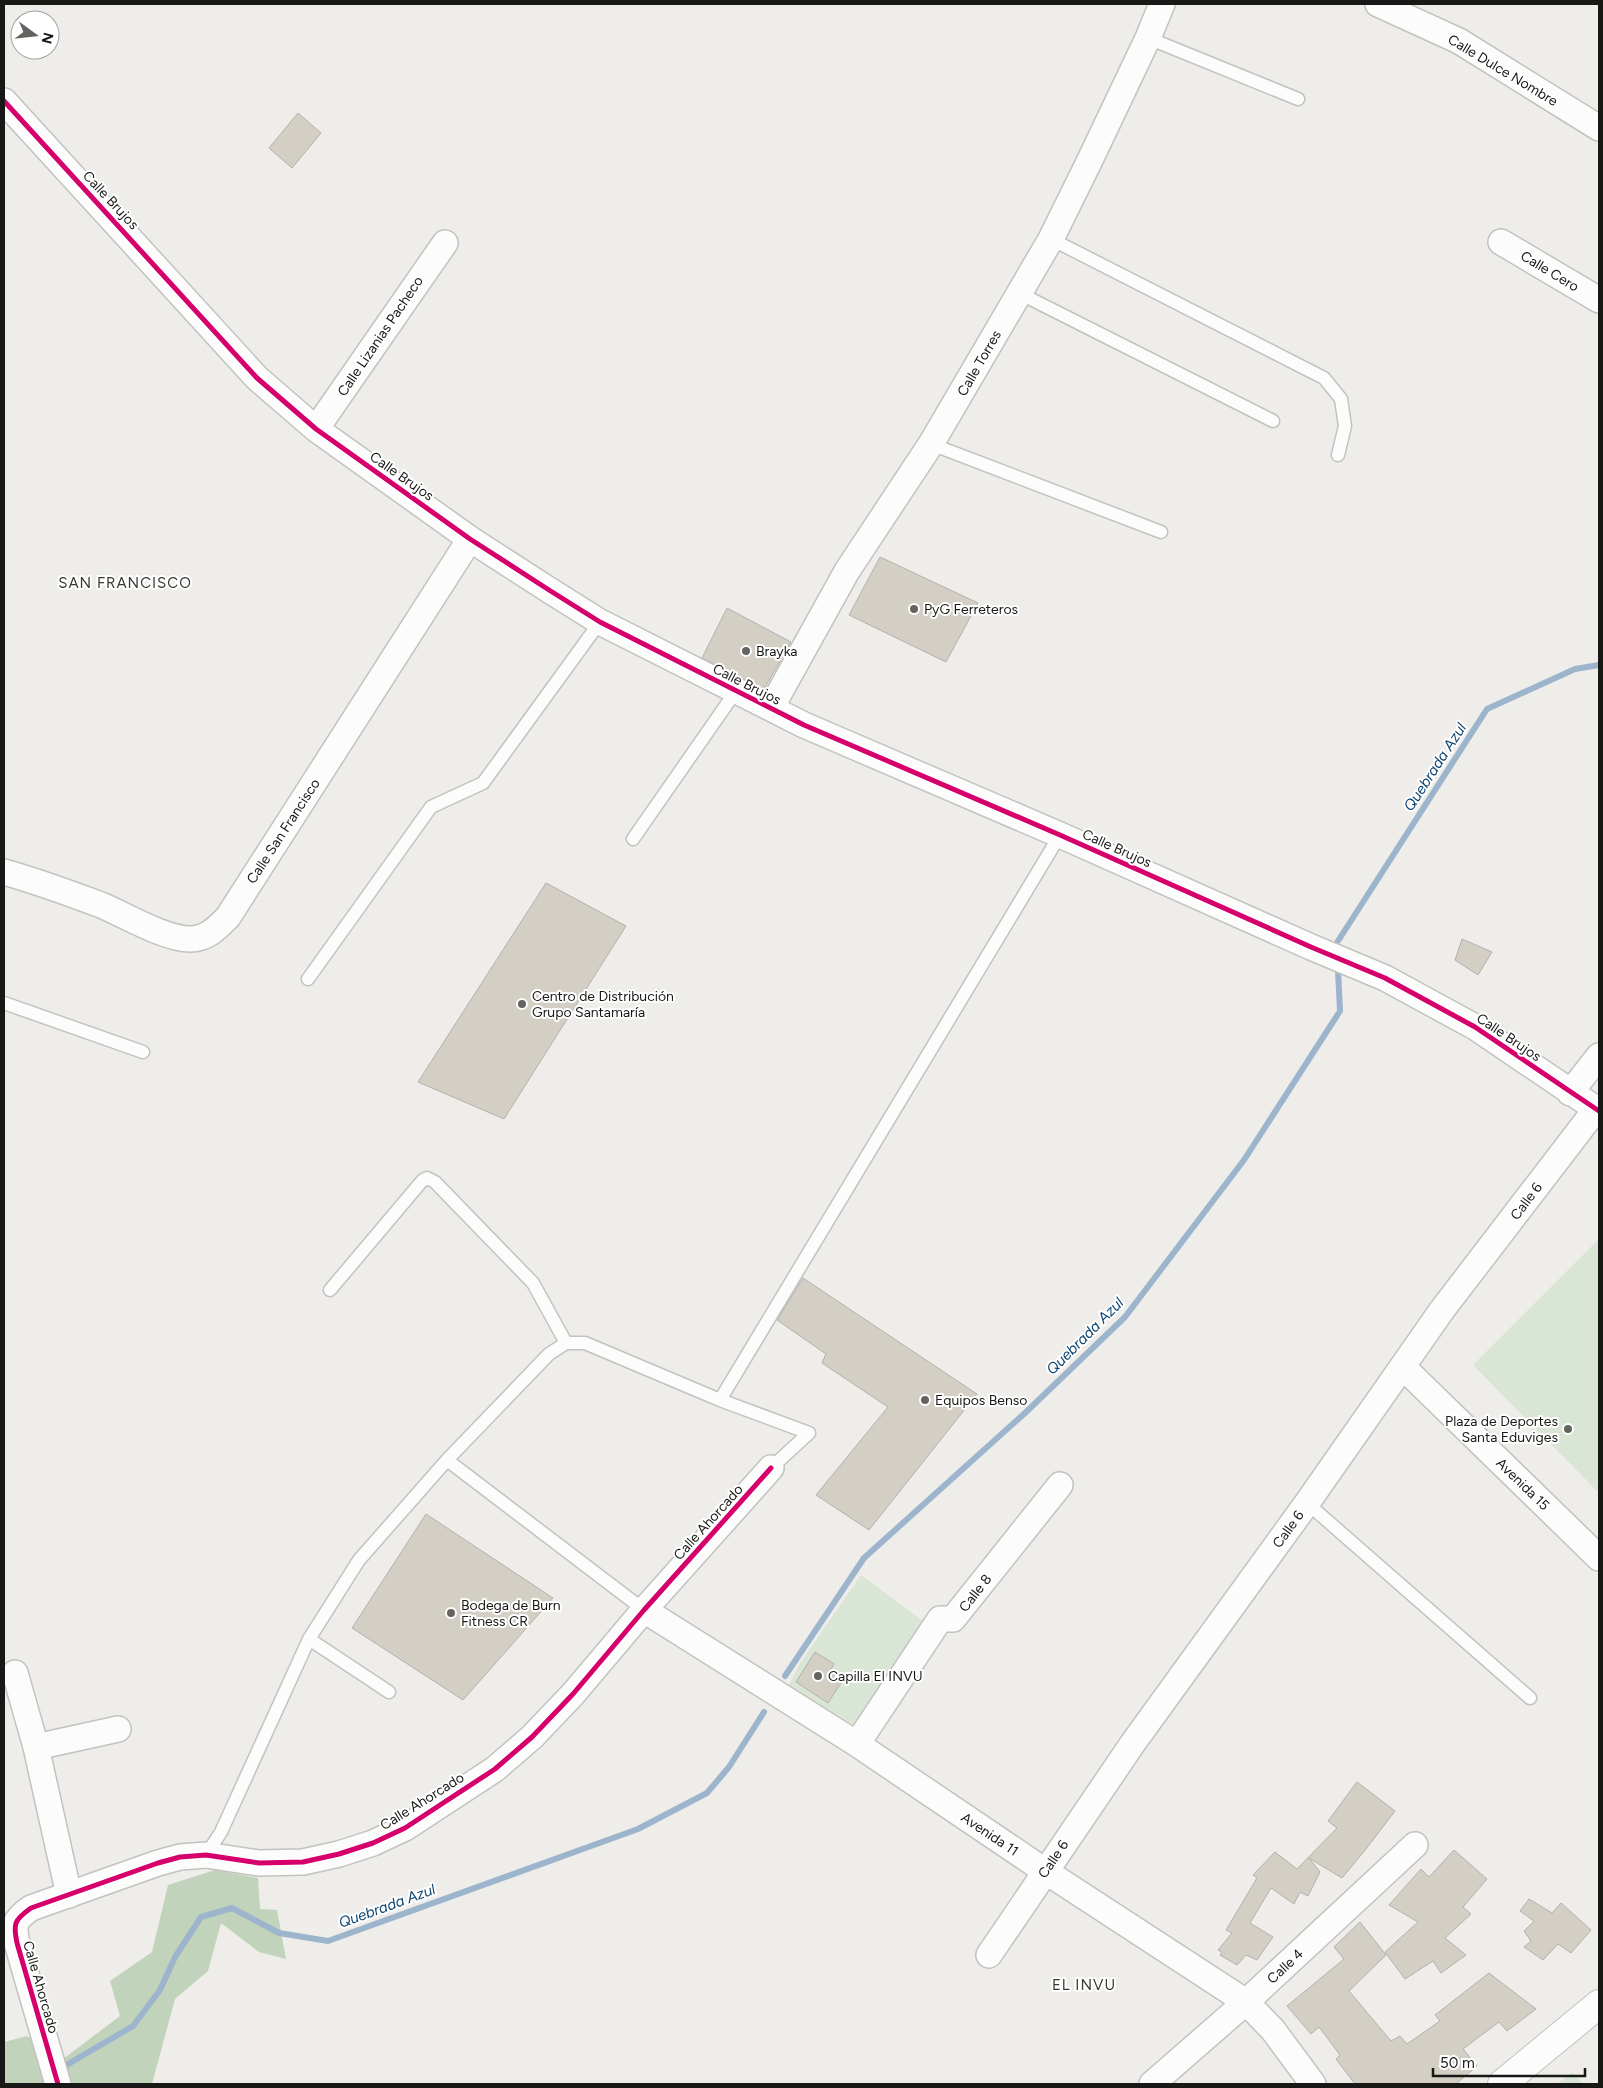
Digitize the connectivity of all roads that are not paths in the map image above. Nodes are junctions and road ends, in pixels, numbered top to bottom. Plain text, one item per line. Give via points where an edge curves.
1 (1162, 4) edge
2 (1378, 4) edge
3 (1148, 38) junction
4 (1298, 99) dead end
5 (4, 101) edge
6 (1599, 128) edge
7 (1051, 239) junction
8 (1501, 242) dead end
9 (445, 243) dead end
10 (1019, 293) junction
11 (1599, 300) edge
12 (1273, 421) dead end
13 (316, 429) junction
14 (931, 444) junction
15 (1338, 455) dead end
16 (1161, 532) dead end
17 (470, 539) junction
18 (600, 622) junction
19 (736, 690) junction
20 (771, 708) junction
21 (1060, 835) junction
22 (633, 839) dead end
23 (4, 872) edge
24 (308, 979) dead end
25 (4, 1003) edge
26 (143, 1052) dead end
27 (1599, 1056) edge
28 (1570, 1093) junction
29 (1598, 1110) edge
30 (330, 1290) dead end
31 (566, 1343) junction
32 (1403, 1367) junction
33 (720, 1400) junction
34 (447, 1460) junction
35 (771, 1468) joint
36 (1060, 1485) dead end
37 (1307, 1503) junction
38 (1599, 1558) edge
39 (644, 1610) junction
40 (309, 1640) junction
41 (15, 1673) dead end
42 (389, 1692) dead end
43 (1530, 1698) dead end
44 (118, 1729) dead end
45 (857, 1744) junction
46 (36, 1747) junction
47 (1415, 1844) dead end
48 (206, 1855) junction
49 (1045, 1871) junction
50 (69, 1895) junction
51 (989, 1955) dead end
52 (1246, 2002) junction
53 (1599, 2004) edge
54 (55, 2076) edge
55 (1523, 2076) edge
56 (1152, 2084) edge
57 (1313, 2084) edge
58 (1502, 2084) edge

1 - 3 street, Calle Torres
2 - 6 street, Calle Dulce Nombre via 1459,41
3 - 4 lane
3 - 7 street, Calle Torres
5 - 13 street, Calle Brujos via 257,378
7 - 10 street, Calle Torres
7 - 15 lane via 1324,378 1341,399 1345,426
8 - 11 street, Calle Cero
9 - 13 street, Calle Lizanias Pacheco
10 - 12 lane
10 - 14 street, Calle Torres
13 - 17 street, Calle Brujos
14 - 16 lane
14 - 20 street, Calle Torres via 848,571
17 - 18 street, Calle Brujos
17 - 23 street, Calle San Francisco via 228,917 214,931 189,939 171,936 102,906
18 - 19 street, Calle Brujos
18 - 24 lane via 483,783 432,806
19 - 20 street, Calle Brujos
19 - 22 lane
20 - 21 street, Calle Brujos
21 - 28 street, Calle Brujos via 1385,978 1475,1026
21 - 33 lane
25 - 26 lane
27 - 28 street
28 - 29 street, Calle Brujos
29 - 32 street, Calle 6 via 1442,1310
30 - 31 lane via 427,1178 435,1182 534,1283
31 - 33 lane via 585,1343
31 - 34 lane via 549,1354
32 - 37 street, Calle 6
32 - 38 street, Avenida 15
33 - 35 lane via 809,1433
34 - 39 lane
34 - 40 lane via 360,1560
35 - 39 street, Calle Ahorcado
36 - 45 street, Calle 8 via 954,1619 940,1619
37 - 43 lane
37 - 49 street, Calle 6 via 1133,1743
39 - 45 street, Avenida 11
39 - 48 street, Calle Ahorcado via 532,1737 494,1769 405,1828 373,1844 303,1862 259,1863
40 - 42 lane
40 - 48 lane via 221,1832
41 - 46 street
44 - 46 street
45 - 49 street, Avenida 11
46 - 50 street
47 - 52 street, Calle 4
48 - 50 street, Calle Ahorcado via 180,1856
49 - 51 street, Calle 6
49 - 52 street, Avenida 11
50 - 54 street, Calle Ahorcado via 30,1908 18,1917 14,1929
52 - 56 street, Calle 4
52 - 57 street, Avenida 11 via 1273,2030
53 - 55 main road
55 - 58 main road

